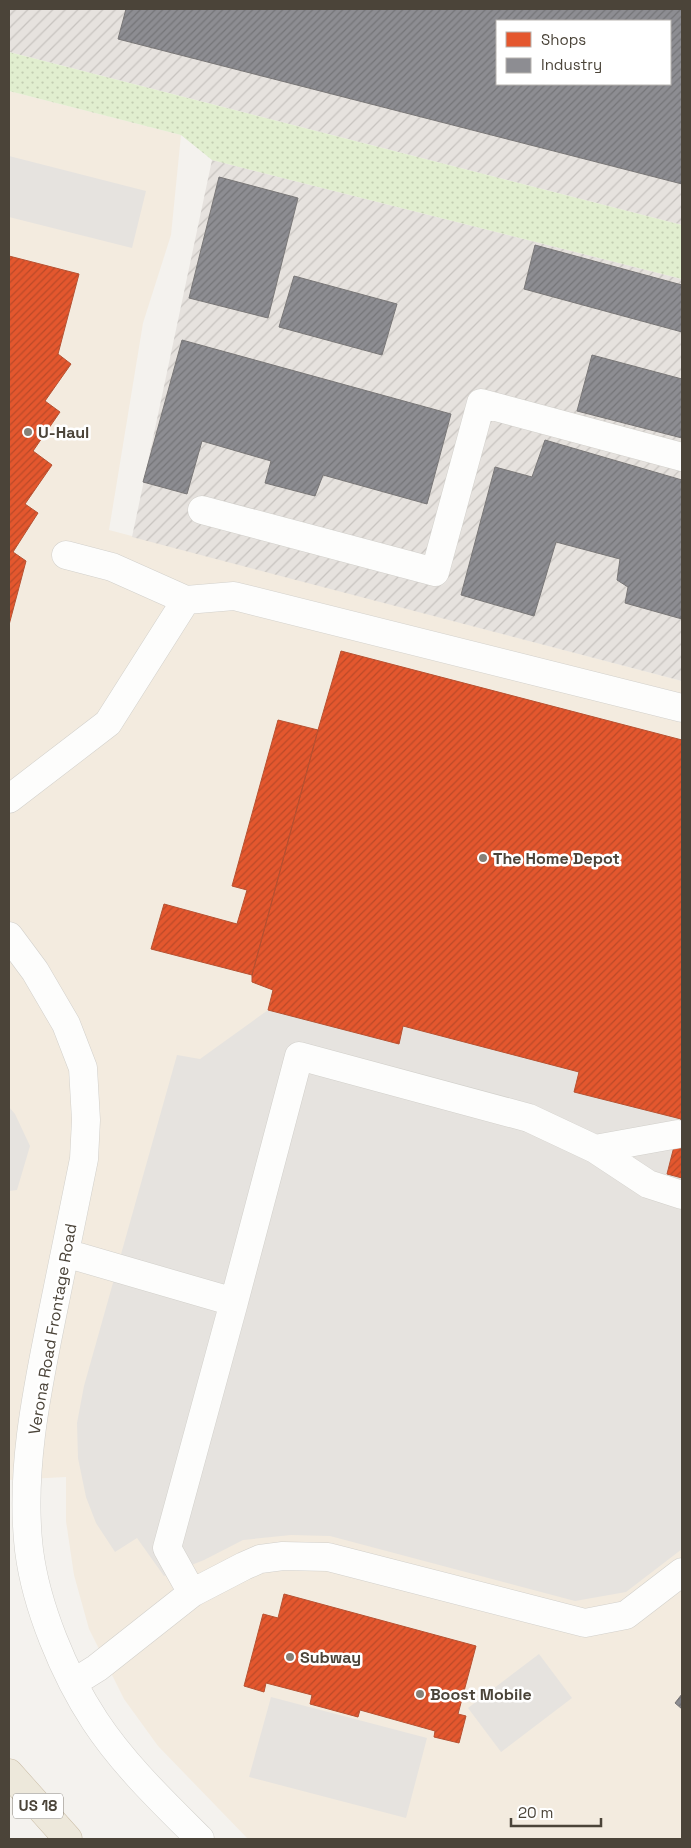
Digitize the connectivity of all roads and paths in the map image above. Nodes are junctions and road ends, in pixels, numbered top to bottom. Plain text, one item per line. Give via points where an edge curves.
1 (682, 457) edge
2 (202, 510) dead end
3 (66, 555) dead end
4 (186, 600) junction
5 (682, 708) edge
6 (9, 799) edge
7 (9, 936) edge
8 (678, 1134) dead end
9 (595, 1149) junction
10 (682, 1195) edge
11 (65, 1253) junction
12 (234, 1302) junction
13 (18, 1542) edge
14 (682, 1572) edge
15 (192, 1592) junction
16 (73, 1683) junction
17 (9, 1773) edge
18 (68, 1839) edge
19 (200, 1839) edge

1 - 2 street via 481,403 435,572
3 - 4 street via 112,567
4 - 5 street via 234,596
4 - 6 street via 108,723
7 - 11 street, Verona Road Frontage Road via 35,971 66,1024 83,1068 84,1158
8 - 9 street
9 - 10 street via 648,1184
9 - 12 street via 529,1118 299,1056
11 - 12 street
11 - 13 street, Verona Road Frontage Road via 36,1400 28,1484
12 - 15 street via 167,1548
13 - 16 street, Verona Road Frontage Road via 32,1565 56,1645
14 - 15 street via 626,1615 585,1623 328,1557 301,1555 260,1559
15 - 16 street via 97,1668
16 - 19 street, Verona Road Frontage Road via 112,1745
17 - 18 highway, US 18

